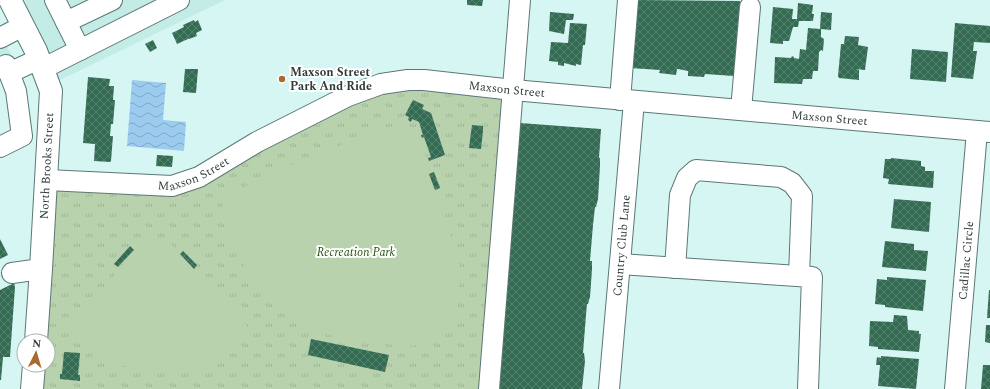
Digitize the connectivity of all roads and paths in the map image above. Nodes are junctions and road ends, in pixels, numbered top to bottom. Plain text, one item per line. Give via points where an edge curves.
1 (10, 0) edge
2 (55, 0) edge
3 (112, 0) edge
4 (178, 0) edge
5 (520, 0) edge
6 (628, 0) edge
7 (750, 7) dead end
8 (66, 22) junction
9 (23, 26) junction
10 (0, 38) edge
11 (80, 50) junction
12 (41, 64) junction
13 (5, 71) edge
14 (513, 90) junction
15 (627, 100) junction
16 (741, 110) junction
17 (984, 132) edge
18 (0, 147) edge
19 (47, 180) junction
20 (620, 264) junction
21 (675, 268) junction
22 (41, 269) junction
23 (12, 273) dead end
24 (799, 276) junction
25 (37, 333) edge
26 (33, 373) edge
27 (32, 389) edge
28 (489, 389) edge
29 (609, 389) edge
30 (808, 389) edge
31 (955, 389) edge

1 - 9 main road, North Brooks Street
2 - 8 street
3 - 8 street
4 - 11 street
5 - 14 street
6 - 15 street, Country Club Lane
7 - 16 street
8 - 11 street
9 - 10 street
9 - 12 main road, North Brooks Street
11 - 12 street
12 - 13 street
12 - 19 main road, North Brooks Street via 51,91
13 - 18 street via 16,91 22,136
14 - 15 street, Maxson Street
14 - 19 street, Maxson Street via 424,80 381,84 348,96 257,142 199,177 172,186
14 - 28 street
15 - 16 street, Maxson Street
15 - 20 street, Country Club Lane
16 - 17 street, Maxson Street
17 - 31 street, Cadillac Circle
19 - 22 main road, North Brooks Street
20 - 21 street
20 - 29 street, Country Club Lane
21 - 24 street
21 - 24 street via 680,195 686,178 696,170 781,177 792,183 802,196
22 - 23 street
22 - 25 main road, North Brooks Street
24 - 30 street via 812,277
26 - 27 main road

